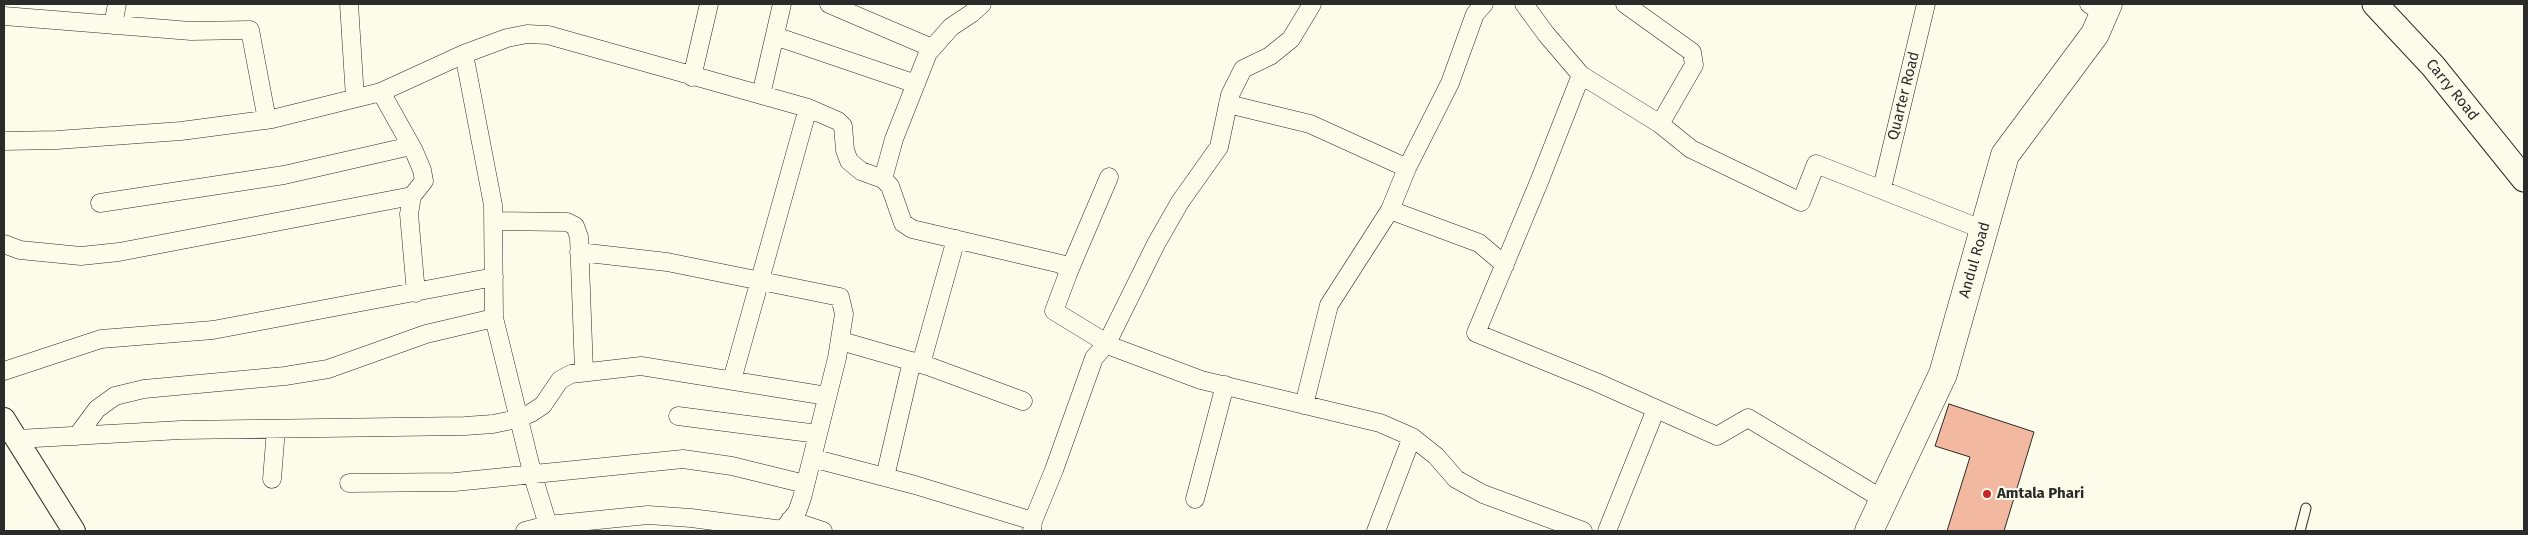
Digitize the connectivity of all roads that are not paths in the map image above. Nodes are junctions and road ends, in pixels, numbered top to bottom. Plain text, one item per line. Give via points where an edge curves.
1 (117, 4) edge
2 (349, 4) edge
3 (709, 4) edge
4 (782, 4) edge
5 (829, 4) edge
6 (982, 4) edge
7 (1312, 4) edge
8 (1484, 4) edge
9 (1524, 4) edge
10 (1625, 4) edge
11 (1926, 4) edge
12 (2375, 4) edge
13 (2100, 7) edge
14 (4, 16) edge
15 (113, 25) junction
16 (775, 36) junction
17 (932, 48) junction
18 (464, 54) junction
19 (1581, 74) junction
20 (692, 77) junction
21 (916, 84) junction
22 (381, 92) junction
23 (761, 95) junction
24 (355, 98) junction
25 (1228, 104) junction
26 (808, 108) junction
27 (267, 120) junction
28 (1660, 124) junction
29 (4, 141) edge
30 (411, 146) junction
31 (1407, 168) junction
32 (1109, 178) dead end
33 (883, 179) junction
34 (2524, 179) edge
35 (1882, 188) junction
36 (412, 196) junction
37 (100, 203) dead end
38 (1390, 210) junction
39 (494, 222) junction
40 (1984, 230) junction
41 (956, 239) junction
42 (4, 244) edge
43 (579, 252) junction
44 (1505, 265) junction
45 (1069, 271) junction
46 (494, 277) junction
47 (759, 279) junction
48 (416, 293) junction
49 (494, 318) junction
50 (841, 341) junction
51 (1107, 343) junction
52 (917, 363) junction
53 (4, 371) edge
54 (584, 371) junction
55 (732, 380) junction
56 (1225, 385) junction
57 (827, 396) junction
58 (1023, 401) dead end
59 (1304, 405) junction
60 (1656, 409) junction
61 (678, 416) dead end
62 (4, 419) edge
63 (518, 419) junction
64 (276, 429) junction
65 (818, 434) junction
66 (77, 436) junction
67 (1412, 437) junction
68 (17, 439) junction
69 (812, 458) junction
70 (533, 476) junction
71 (885, 477) junction
72 (272, 478) dead end
73 (349, 483) dead end
74 (805, 484) junction
75 (1195, 499) dead end
76 (1884, 500) junction
77 (2306, 508) dead end
78 (1033, 526) edge
79 (785, 527) edge
80 (551, 528) edge
81 (74, 531) edge
82 (525, 531) edge
83 (823, 531) edge
84 (1376, 531) edge
85 (1583, 531) edge
86 (1607, 531) edge
87 (1869, 531) edge
88 (2300, 531) edge

1 - 15 street
2 - 24 street
3 - 20 street
4 - 16 street
5 - 17 street
6 - 17 street via 950,27
7 - 25 street via 1292,38 1270,56 1242,69
8 - 31 street via 1475,14 1450,83
9 - 19 street
10 - 28 street via 1692,52 1694,65
11 - 35 street, Quarter Road
12 - 34 main road, Carry Road via 2433,66
13 - 40 main road, Andul Road via 2095,34 2005,156
14 - 15 street
15 - 27 street via 191,31 250,30
16 - 21 street
16 - 23 street
17 - 21 street
18 - 20 street via 507,38 527,34 548,36
18 - 22 street
18 - 39 street via 489,179
19 - 28 street
19 - 44 street
20 - 23 street
21 - 33 street via 894,139
22 - 24 street
22 - 30 street
23 - 26 street
24 - 27 street
25 - 31 street via 1310,124
25 - 51 street via 1219,147 1180,202
26 - 33 street via 838,120 850,161 861,171
26 - 47 street
27 - 29 street via 181,131
28 - 35 street via 1691,149 1801,202 1816,164
30 - 36 street via 424,181
30 - 37 street via 284,175
31 - 38 street
32 - 45 street
33 - 41 street via 890,186 903,223 912,229
35 - 40 street
36 - 42 street via 118,252 81,256 20,250
36 - 48 street via 408,214
38 - 44 street via 1479,243
38 - 59 street via 1329,305
39 - 43 street via 567,222 575,226
39 - 46 street
40 - 76 main road, Andul Road via 1943,374
41 - 45 street via 1061,264
41 - 52 street
43 - 47 street via 667,262
43 - 54 street
44 - 60 street via 1476,333
45 - 51 street via 1054,311
46 - 48 street
46 - 49 street
47 - 50 street via 840,296 844,314
47 - 55 street
48 - 53 street via 213,330 101,338
49 - 63 street
49 - 66 street via 426,334 328,369 144,389 115,396 97,408
50 - 52 street
50 - 57 street
51 - 56 street via 1201,380
51 - 78 street via 1094,358
52 - 58 street
52 - 71 street
54 - 55 street via 640,366
54 - 63 street via 560,380 543,405
55 - 57 street
56 - 59 street
56 - 75 street
57 - 65 street
59 - 67 street via 1380,423
60 - 76 street via 1717,436 1748,418
60 - 86 street
61 - 65 street
62 - 68 street
63 - 64 street via 465,426
63 - 70 street
64 - 66 street
64 - 72 street
65 - 69 street
66 - 68 street
67 - 84 street
67 - 85 street via 1456,478 1483,494
68 - 81 street
69 - 71 street
69 - 74 street
70 - 73 street via 455,482
70 - 74 street via 683,459 732,466
70 - 80 street
71 - 78 street
74 - 79 street via 797,512
76 - 87 main road, Andul Road
77 - 88 lane
79 - 80 street via 648,515
79 - 83 street
80 - 82 street

